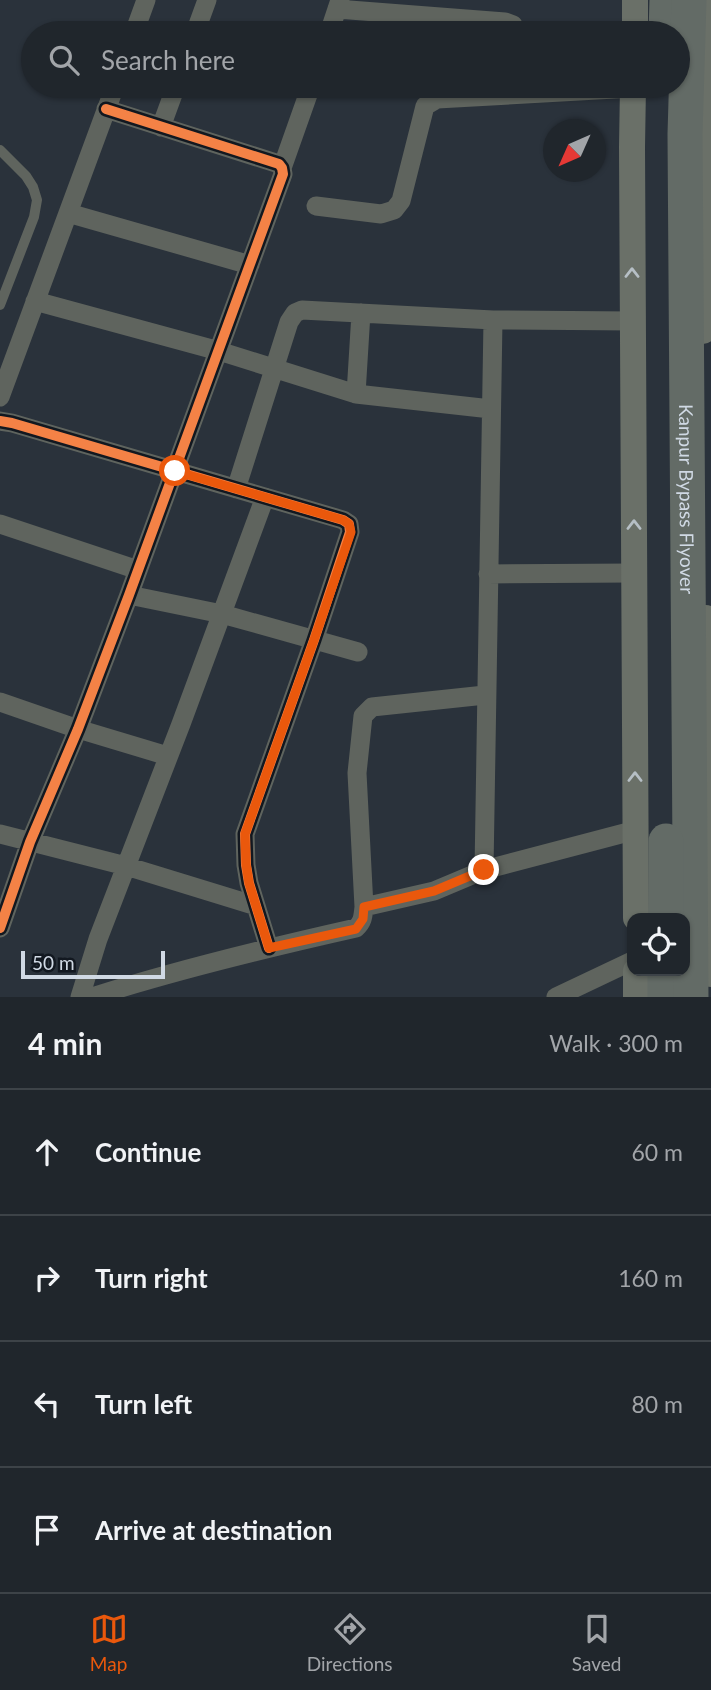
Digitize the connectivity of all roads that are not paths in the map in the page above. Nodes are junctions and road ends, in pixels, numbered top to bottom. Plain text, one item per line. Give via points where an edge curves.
1 (146, 0) edge
2 (207, 0) edge
3 (635, 0) edge
4 (667, 0) edge
5 (689, 0) edge
6 (711, 0) edge
7 (338, 4) edge
8 (138, 21) edge
9 (199, 21) edge
10 (332, 21) edge
11 (496, 21) edge
12 (635, 21) edge
13 (666, 21) edge
14 (688, 21) edge
15 (110, 98) edge
16 (172, 98) edge
17 (306, 98) edge
18 (446, 98) edge
19 (642, 98) edge
20 (649, 98) edge
21 (686, 98) edge
22 (106, 109) junction
23 (161, 127) junction
24 (0, 150) edge
25 (282, 168) junction
26 (316, 206) dead end
27 (68, 213) junction
28 (250, 265) junction
29 (35, 301) junction
30 (0, 305) edge
31 (361, 313) junction
32 (707, 313) edge
33 (492, 320) junction
34 (633, 321) junction
35 (219, 351) junction
36 (274, 368) junction
37 (356, 394) junction
38 (0, 397) edge
39 (492, 409) junction
40 (0, 421) edge
41 (175, 471) junction
42 (236, 489) junction
43 (265, 497) junction
44 (0, 524) edge
45 (138, 570) junction
46 (634, 573) junction
47 (488, 574) junction
48 (129, 595) junction
49 (222, 614) junction
50 (314, 640) junction
51 (358, 652) dead end
52 (485, 695) junction
53 (0, 702) edge
54 (78, 729) junction
55 (168, 756) junction
56 (636, 830) junction
57 (0, 834) edge
58 (30, 842) junction
59 (126, 866) junction
60 (710, 869) edge
61 (484, 870) junction
62 (636, 879) junction
63 (256, 905) junction
64 (364, 907) junction
65 (636, 913) edge
66 (666, 913) edge
67 (0, 928) edge
68 (710, 929) edge
69 (690, 937) edge
70 (269, 948) junction
71 (627, 963) edge
72 (711, 974) edge
73 (636, 976) edge
74 (666, 976) edge
75 (80, 997) edge
76 (92, 997) edge
77 (556, 997) edge
78 (636, 997) edge
79 (665, 997) edge
80 (691, 997) edge

1 - 8 street
2 - 9 street
3 - 12 main road
4 - 13 highway
5 - 14 highway, Kanpur Bypass Flyover, bridge
6 - 32 main road
7 - 10 street
7 - 11 street
15 - 22 street
16 - 23 street
17 - 25 street
18 - 26 street via 425,106 401,201 394,210 381,214
34 -> 19 main road via 632,148
20 - 66 highway, Kanpur Bypass Flyover, bridge via 663,131
21 - 80 highway, Kanpur Bypass Flyover, bridge
22 - 23 street
22 - 27 street
23 - 25 street
24 - 30 lane via 26,176 37,200
25 - 28 street
27 - 28 street
27 - 29 street
28 - 35 street
29 - 35 street
29 - 38 street
31 - 33 street
31 - 36 street via 295,313
31 - 37 street
32 - 60 main road via 702,357
33 - 34 street
33 - 39 street
46 -> 34 main road
35 - 36 street
35 - 41 street
36 - 37 street
36 - 42 street
37 - 39 street
39 - 47 street
40 - 41 street
41 - 42 street
41 - 45 street
42 - 43 street
43 - 49 street
43 - 50 street via 349,524 351,532
44 - 45 street
45 - 48 street
46 - 47 street
56 -> 46 main road
47 - 52 street
48 - 49 street
48 - 54 street
49 - 50 street
49 - 55 street
50 - 51 street
50 - 63 street via 245,834 246,864
52 - 61 street
52 - 64 street via 372,707 363,716 357,773
53 - 54 street
54 - 55 street
54 - 58 street
55 - 59 street
56 - 61 street
56 - 62 main road
57 - 58 street
58 - 59 street
58 - 67 street
59 - 63 street
59 - 75 street
60 - 62 street
60 - 68 main road
61 - 64 street via 434,891
62 - 65 main road
63 - 70 street
64 - 70 street via 356,929
68 - 69 street
68 - 72 main road
70 - 76 street
71 - 77 street
73 - 78 main road
74 - 79 highway

